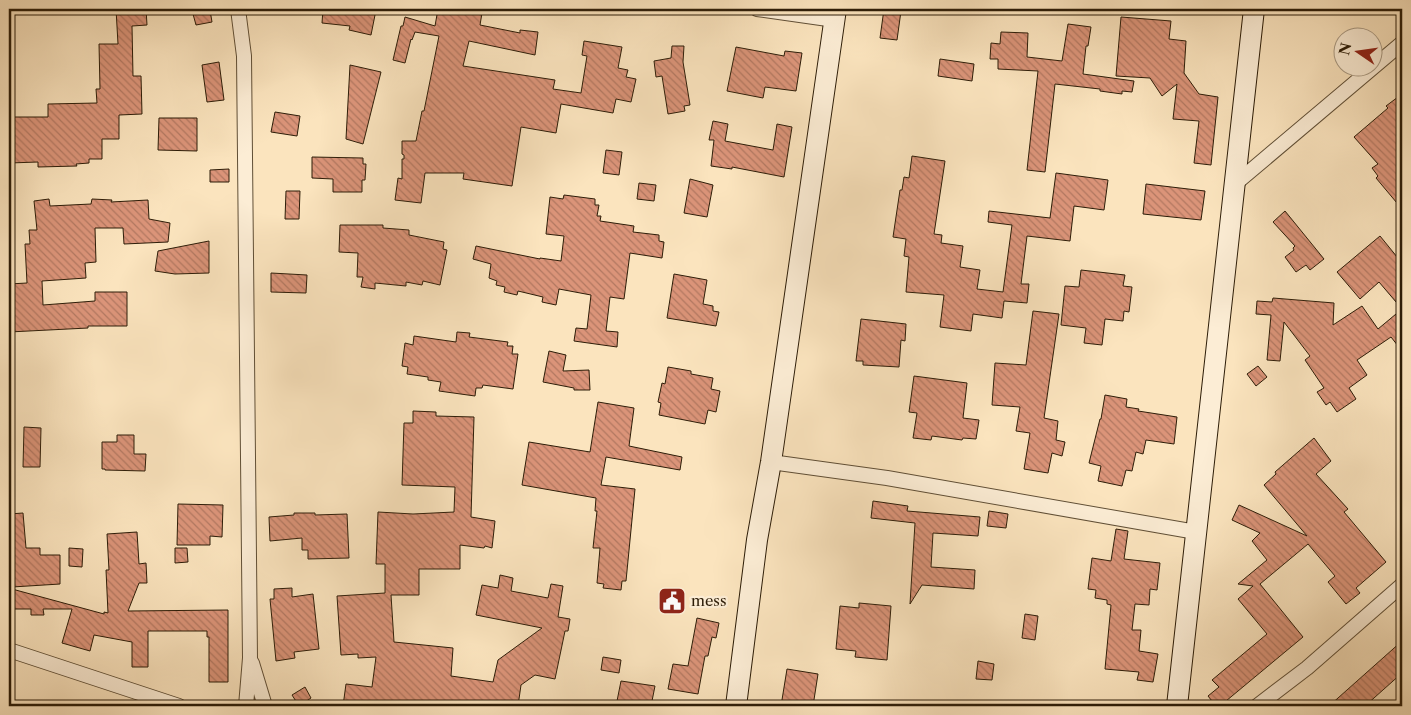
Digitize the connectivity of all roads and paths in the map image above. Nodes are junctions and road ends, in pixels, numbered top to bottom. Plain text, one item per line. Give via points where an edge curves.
1 (238, 9) edge
2 (757, 9) edge
3 (1254, 9) edge
4 (836, 14) edge
5 (1402, 43) edge
6 (1235, 184) junction
7 (771, 462) junction
8 (1196, 532) junction
9 (1402, 584) edge
10 (9, 650) edge
11 (250, 658) junction
12 (179, 706) edge
13 (246, 706) edge
14 (265, 706) edge
15 (736, 706) edge
16 (1176, 706) edge
17 (1257, 706) edge

1 - 11 street via 244,56
2 - 4 street
3 - 6 street
4 - 7 street
5 - 6 street
6 - 8 street
7 - 8 street via 886,478
7 - 15 street via 757,540
8 - 16 street
9 - 17 street
10 - 12 street
11 - 13 street
11 - 14 street

